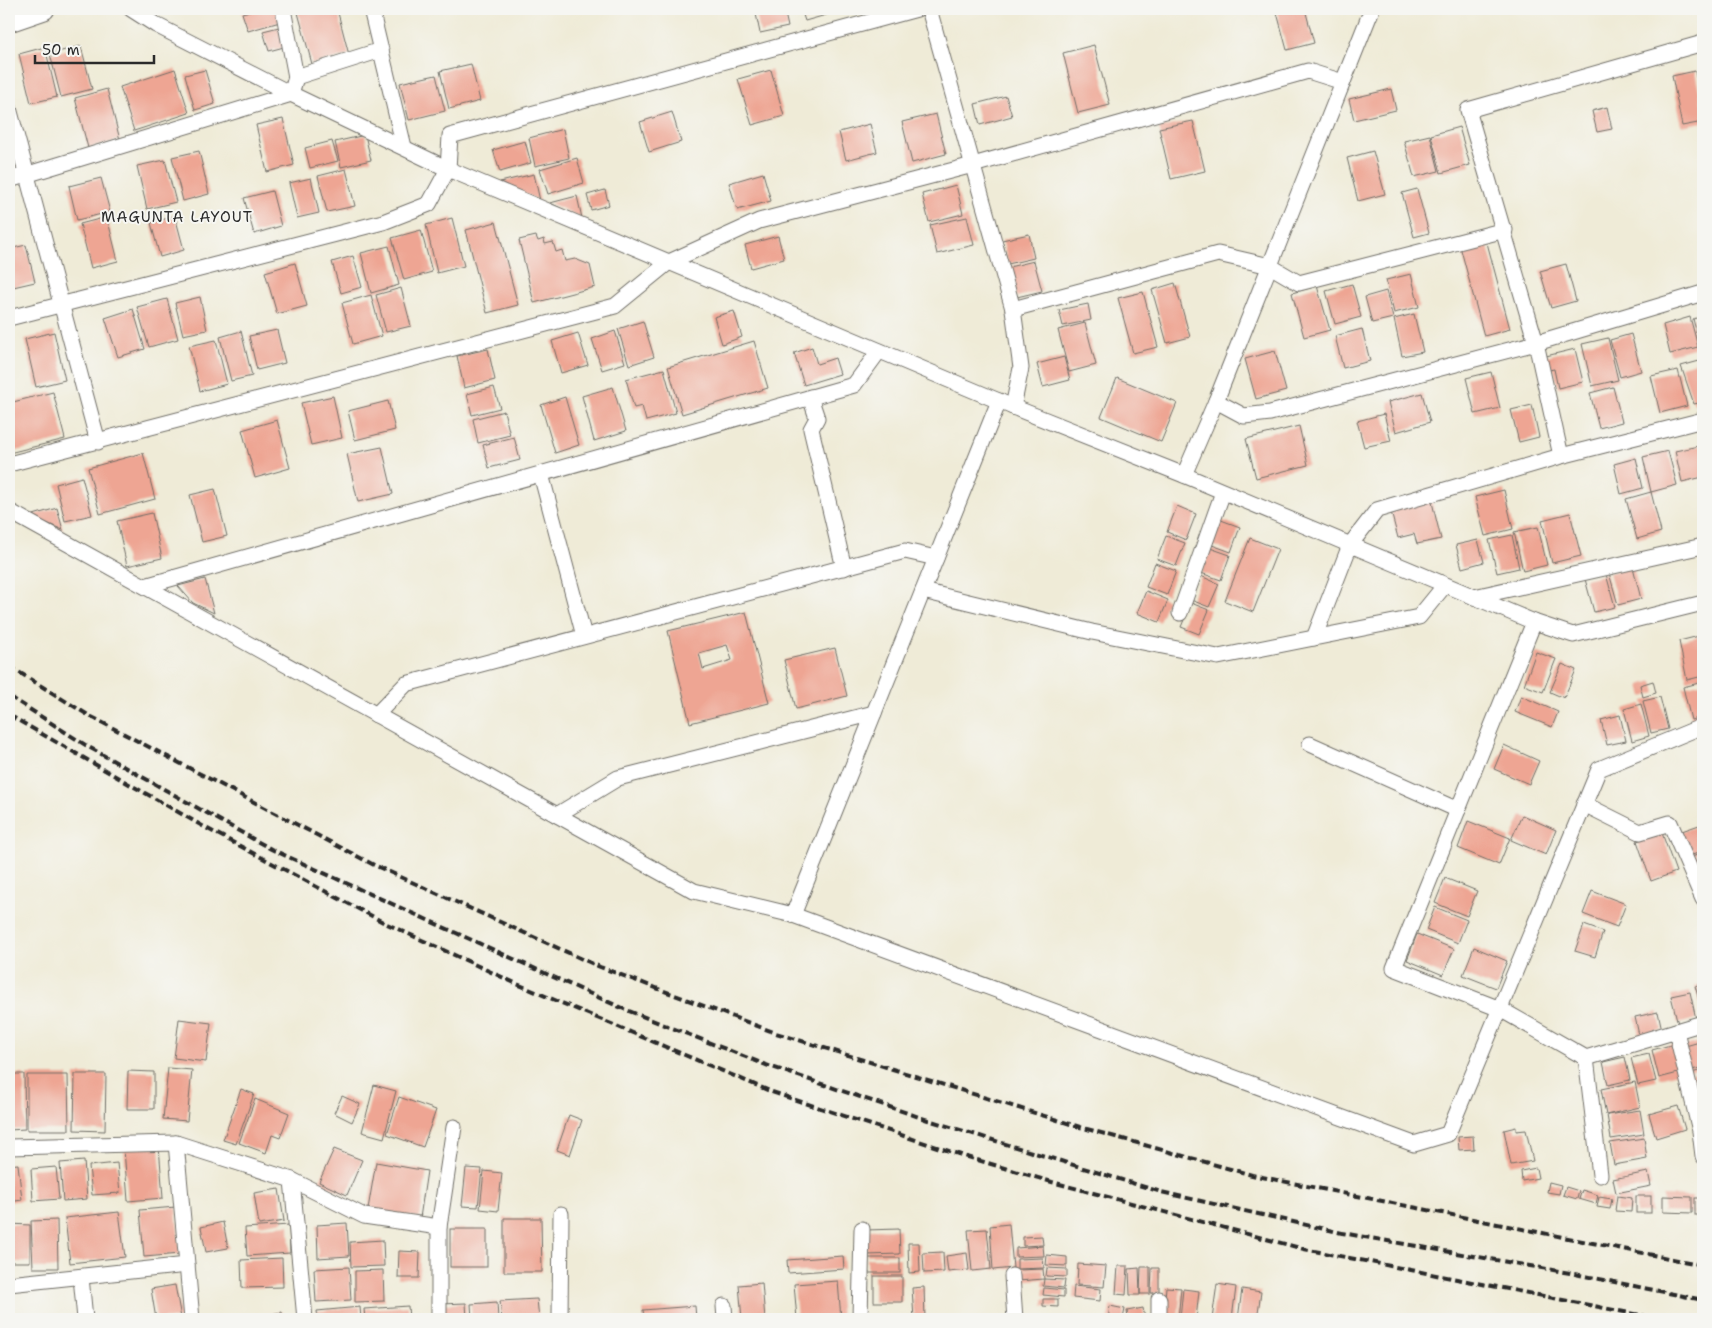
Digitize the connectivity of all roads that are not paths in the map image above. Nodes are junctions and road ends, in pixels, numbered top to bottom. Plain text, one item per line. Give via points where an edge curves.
1 (44, 9) edge
2 (131, 9) edge
3 (283, 9) edge
4 (371, 9) edge
5 (917, 9) edge
6 (929, 9) edge
7 (1372, 9) edge
8 (9, 21) edge
9 (1703, 44) edge
10 (381, 50) junction
11 (296, 77) junction
12 (1343, 82) junction
13 (291, 94) junction
14 (9, 108) edge
15 (404, 147) junction
16 (973, 165) junction
17 (448, 169) junction
18 (27, 175) junction
19 (9, 180) edge
20 (1504, 230) junction
21 (669, 262) junction
22 (1270, 266) junction
23 (1703, 293) edge
24 (62, 306) junction
25 (1013, 309) junction
26 (9, 318) edge
27 (1536, 343) junction
28 (879, 351) junction
29 (810, 397) junction
30 (999, 401) junction
31 (1216, 402) junction
32 (1013, 407) junction
33 (1703, 420) edge
34 (98, 442) junction
35 (1561, 456) junction
36 (9, 464) edge
37 (541, 474) junction
38 (1184, 475) junction
39 (1223, 492) junction
40 (9, 511) edge
41 (1350, 545) junction
42 (1703, 546) edge
43 (936, 558) junction
44 (844, 568) junction
45 (1445, 585) junction
46 (145, 586) junction
47 (923, 590) junction
48 (1474, 597) junction
49 (1703, 603) edge
50 (1180, 613) dead end
51 (1534, 622) junction
52 (584, 636) junction
53 (1314, 638) junction
54 (874, 713) junction
55 (376, 715) junction
56 (1703, 726) edge
57 (1310, 744) dead end
58 (1584, 804) junction
59 (1458, 810) junction
60 (557, 815) junction
61 (1702, 891) edge
62 (793, 915) junction
63 (1500, 1009) junction
64 (1703, 1023) edge
65 (1676, 1031) junction
66 (1586, 1058) junction
67 (454, 1127) dead end
68 (1702, 1130) edge
69 (176, 1143) junction
70 (9, 1147) edge
71 (1703, 1156) edge
72 (1600, 1175) dead end
73 (292, 1180) junction
74 (561, 1214) dead end
75 (440, 1227) junction
76 (862, 1229) dead end
77 (187, 1265) junction
78 (1012, 1276) dead end
79 (81, 1277) junction
80 (9, 1284) edge
81 (1159, 1299) dead end
82 (85, 1319) edge
83 (192, 1319) edge
84 (305, 1319) edge
85 (439, 1319) edge
86 (560, 1319) edge
87 (860, 1319) edge
88 (1015, 1319) edge
89 (1159, 1319) edge

1 - 8 street
2 - 13 street
3 - 11 street
4 - 10 street
5 - 17 street via 450,136
6 - 16 street
7 - 12 street
9 - 20 street via 1468,110
10 - 11 street
10 - 15 street
11 - 13 street
12 - 16 street via 1308,71
12 - 22 street
13 - 15 street
13 - 18 street
14 - 18 street
15 - 17 street
16 - 21 street via 759,221
16 - 25 street
17 - 21 street
17 - 24 street via 429,204 383,222
18 - 19 street
18 - 24 street
20 - 22 street via 1299,283
20 - 27 street
21 - 28 street
21 - 34 street via 615,306
22 - 25 street via 1218,254
22 - 31 street
23 - 27 street
24 - 26 street
24 - 34 street
25 - 32 street via 1021,368
27 - 31 street via 1270,413 1244,416
27 - 35 street
28 - 29 street via 854,385
28 - 30 street
29 - 37 street
29 - 44 street via 816,418 811,429
30 - 32 street
30 - 43 street
31 - 38 street
32 - 38 street
33 - 35 street
34 - 36 street
35 - 41 street via 1377,510
37 - 46 street
37 - 52 street
38 - 39 street
39 - 41 street
39 - 50 street
40 - 46 street
41 - 45 street
41 - 53 street
42 - 48 street
43 - 44 street via 905,551
43 - 47 street
44 - 52 street
45 - 48 street
45 - 53 street via 1419,616
46 - 55 street
47 - 53 street via 1092,632 1218,657
47 - 54 street
48 - 51 street
49 - 51 street via 1573,635
51 - 59 street
52 - 55 street via 406,684
54 - 60 street via 618,778
54 - 62 street
55 - 60 street
56 - 58 street via 1599,768
57 - 59 street
58 - 61 street via 1640,832 1670,823
58 - 63 street
59 - 63 street via 1394,968
60 - 62 street via 694,891
62 - 63 street via 1414,1144 1448,1134
63 - 66 street
64 - 65 street
65 - 66 street
65 - 68 street
66 - 72 street
67 - 75 street
68 - 71 street
69 - 70 street
69 - 73 street
69 - 77 street
73 - 75 street via 364,1216
73 - 84 street
74 - 86 street
75 - 85 street
76 - 87 street
77 - 79 street
77 - 83 street
78 - 88 street
79 - 80 street
79 - 82 street
81 - 89 street

